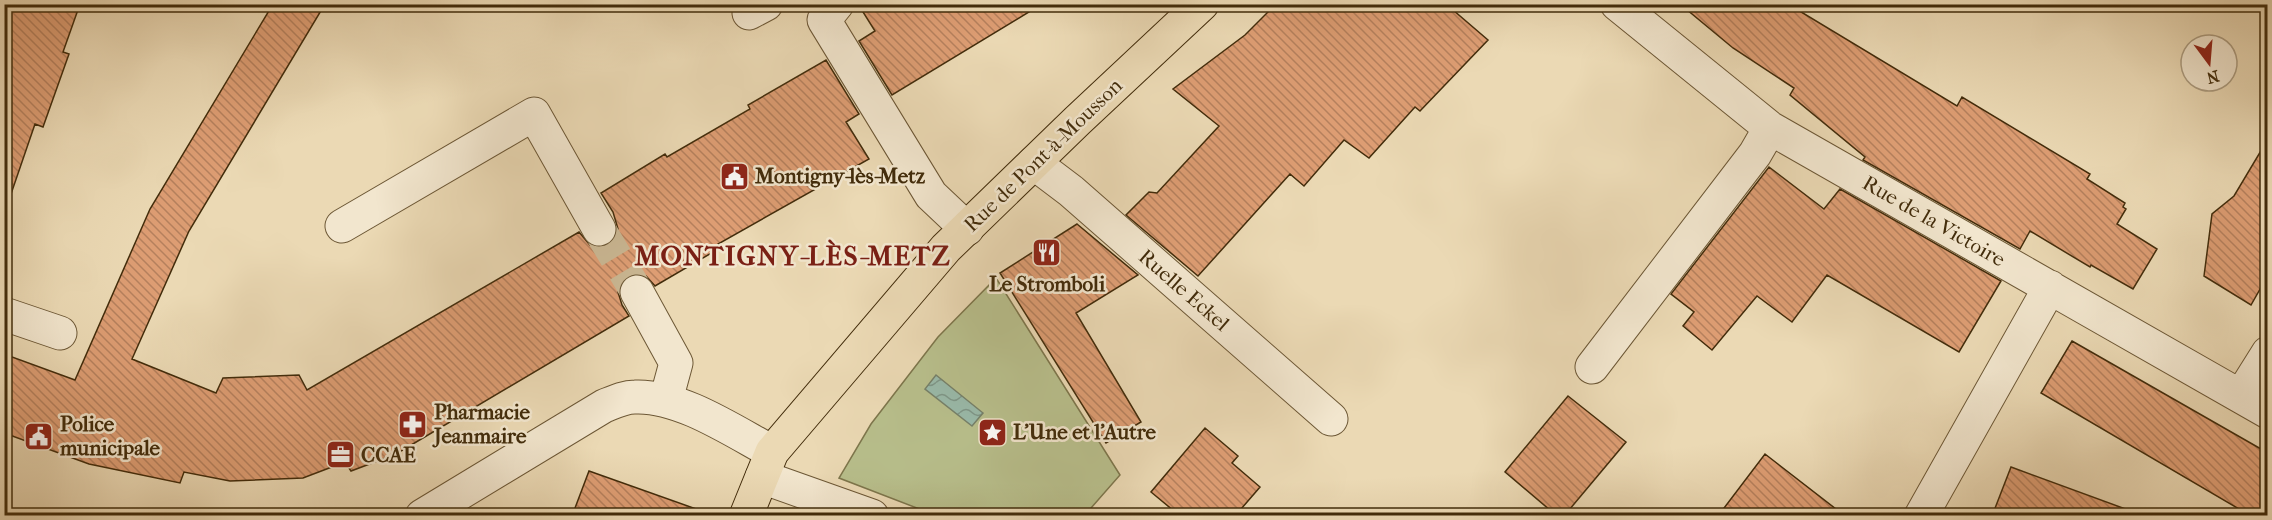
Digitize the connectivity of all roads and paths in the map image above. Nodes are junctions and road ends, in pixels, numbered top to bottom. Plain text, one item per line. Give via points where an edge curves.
1 (1202, 4) edge
2 (1617, 4) edge
3 (821, 10) edge
4 (1770, 128) junction
5 (1034, 163) junction
6 (342, 226) dead end
7 (599, 229) tunnel mouth
8 (967, 229) junction
9 (2050, 287) junction
10 (637, 292) tunnel mouth
11 (4, 314) edge
12 (60, 333) dead end
13 (2268, 353) edge
14 (1593, 367) dead end
15 (666, 400) junction
16 (2254, 404) edge
17 (1331, 419) dead end
18 (767, 464) junction
19 (422, 516) edge
20 (746, 516) edge
21 (872, 516) edge
22 (1921, 516) edge

1 - 5 main road, Rue de Pont-à-Mousson
2 - 4 street, Rue de la Victoire
3 - 8 street via 931,195
4 - 9 street, Rue de la Victoire
4 - 14 street via 1755,154
5 - 8 main road, Rue de Pont-à-Mousson
5 - 17 street, Ruelle Eckel
6 - 7 street via 534,114
8 - 18 main road, Rue de Pont-à-Mousson via 946,248
9 - 16 street, Rue de la Victoire
9 - 22 street
10 - 15 street via 675,363
11 - 12 street
13 - 16 street
15 - 18 street via 696,412
15 - 19 street via 633,397 604,406
18 - 20 main road, Rue de Pont-à-Mousson
18 - 21 street

